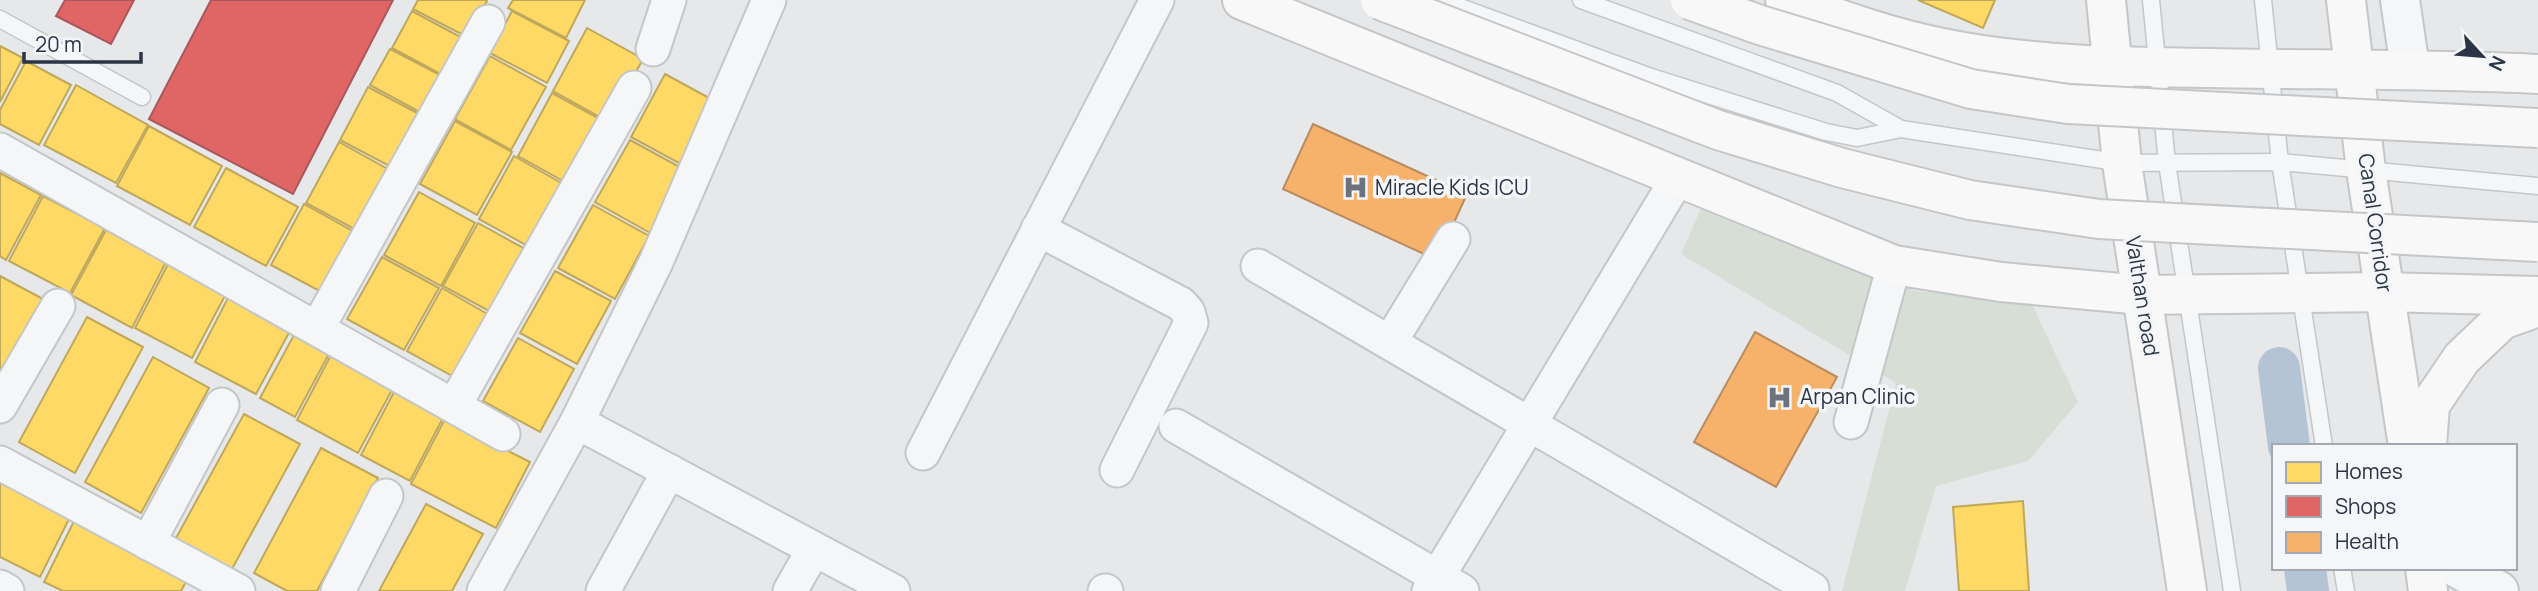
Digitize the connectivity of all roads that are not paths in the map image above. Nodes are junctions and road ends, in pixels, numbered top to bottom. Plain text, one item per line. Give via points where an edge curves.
1 (769, 0) edge
2 (1157, 0) edge
3 (1242, 0) edge
4 (1380, 0) edge
5 (1441, 0) edge
6 (1581, 0) edge
7 (1690, 0) edge
8 (1786, 0) edge
9 (2106, 0) edge
10 (2151, 0) edge
11 (2263, 0) edge
12 (2346, 0) edge
13 (2400, 0) edge
14 (660, 3) edge
15 (0, 19) edge
16 (488, 22) dead end
17 (653, 49) dead end
18 (2114, 67) junction
19 (2159, 68) junction
20 (2410, 68) junction
21 (2272, 69) junction
22 (2356, 70) junction
23 (2538, 74) edge
24 (634, 88) dead end
25 (142, 97) dead end
26 (2538, 128) edge
27 (1901, 129) junction
28 (0, 150) edge
29 (2280, 162) junction
30 (2122, 163) junction
31 (2167, 163) junction
32 (2366, 170) junction
33 (1679, 176) junction
34 (2538, 186) edge
35 (1038, 229) junction
36 (1453, 239) dead end
37 (2538, 243) edge
38 (1894, 265) junction
39 (1258, 266) dead end
40 (2384, 292) junction
41 (2300, 294) junction
42 (2143, 295) junction
43 (2186, 295) junction
44 (2538, 296) edge
45 (58, 306) dead end
46 (2538, 307) edge
47 (318, 327) junction
48 (1390, 342) junction
49 (222, 405) dead end
50 (0, 406) edge
51 (454, 406) junction
52 (577, 422) junction
53 (1851, 422) dead end
54 (1530, 424) junction
55 (1176, 426) dead end
56 (503, 434) dead end
57 (2324, 444) edge
58 (2408, 444) edge
59 (2427, 444) edge
60 (923, 453) dead end
61 (0, 463) edge
62 (1117, 470) dead end
63 (669, 471) junction
64 (386, 496) dead end
65 (148, 543) junction
66 (814, 549) junction
67 (2342, 570) edge
68 (2425, 570) edge
69 (2460, 570) edge
70 (1443, 586) edge
71 (0, 587) edge
72 (1812, 589) dead end
73 (7, 591) edge
74 (238, 591) edge
75 (338, 591) edge
76 (484, 591) edge
77 (603, 591) edge
78 (790, 591) edge
79 (893, 591) edge
80 (2187, 591) edge
81 (2232, 591) edge
82 (2346, 591) edge
83 (2428, 591) edge
84 (2499, 591) edge

1 - 52 street via 656,262
2 - 35 street
3 - 33 main road
4 - 37 main road, bridge via 1718,130 1969,200 2099,219
5 - 27 lane via 1651,77 1826,132 1857,138
6 - 27 lane via 1837,93
7 - 26 main road, bridge via 1773,30 1971,89 2068,104
8 - 18 main road via 1863,28 1939,48
9 - 18 main road, Valthan road
10 - 19 lane
11 - 21 lane
12 - 22 main road, Canal Corridor
13 - 20 street
14 - 17 street
15 - 25 lane
16 - 47 street
18 - 19 main road
18 - 30 main road, Valthan road
19 - 21 main road
19 - 31 lane
20 - 22 main road
20 - 23 main road
21 - 22 main road
21 - 29 lane
22 - 32 main road, Canal Corridor
24 - 51 street
27 - 30 lane
28 - 47 street
29 - 31 lane
29 - 32 lane
29 - 41 lane
30 - 31 lane
30 - 42 main road, Valthan road
31 - 43 lane
32 - 34 lane
32 - 40 main road, Canal Corridor
33 - 38 main road
33 - 54 street
35 - 60 street
35 - 62 street via 1181,304 1188,312 1191,323
36 - 48 street
38 - 42 main road via 2001,282
38 - 53 street
39 - 48 street
40 - 41 main road
40 - 44 main road
40 - 58 main road, Canal Corridor
41 - 43 main road
41 - 57 lane
42 - 43 main road
42 - 80 main road, Valthan road
43 - 81 lane
45 - 50 street
46 - 59 main road via 2502,320 2462,358 2430,404
47 - 51 street
48 - 54 street
49 - 65 street
51 - 56 street
52 - 63 street
52 - 76 street
54 - 70 street
54 - 72 street
55 - 70 street
61 - 65 street
63 - 66 street
63 - 77 street
64 - 75 street
65 - 74 street
66 - 78 street
66 - 79 street
67 - 82 lane
68 - 83 main road
69 - 84 street
71 - 73 street

